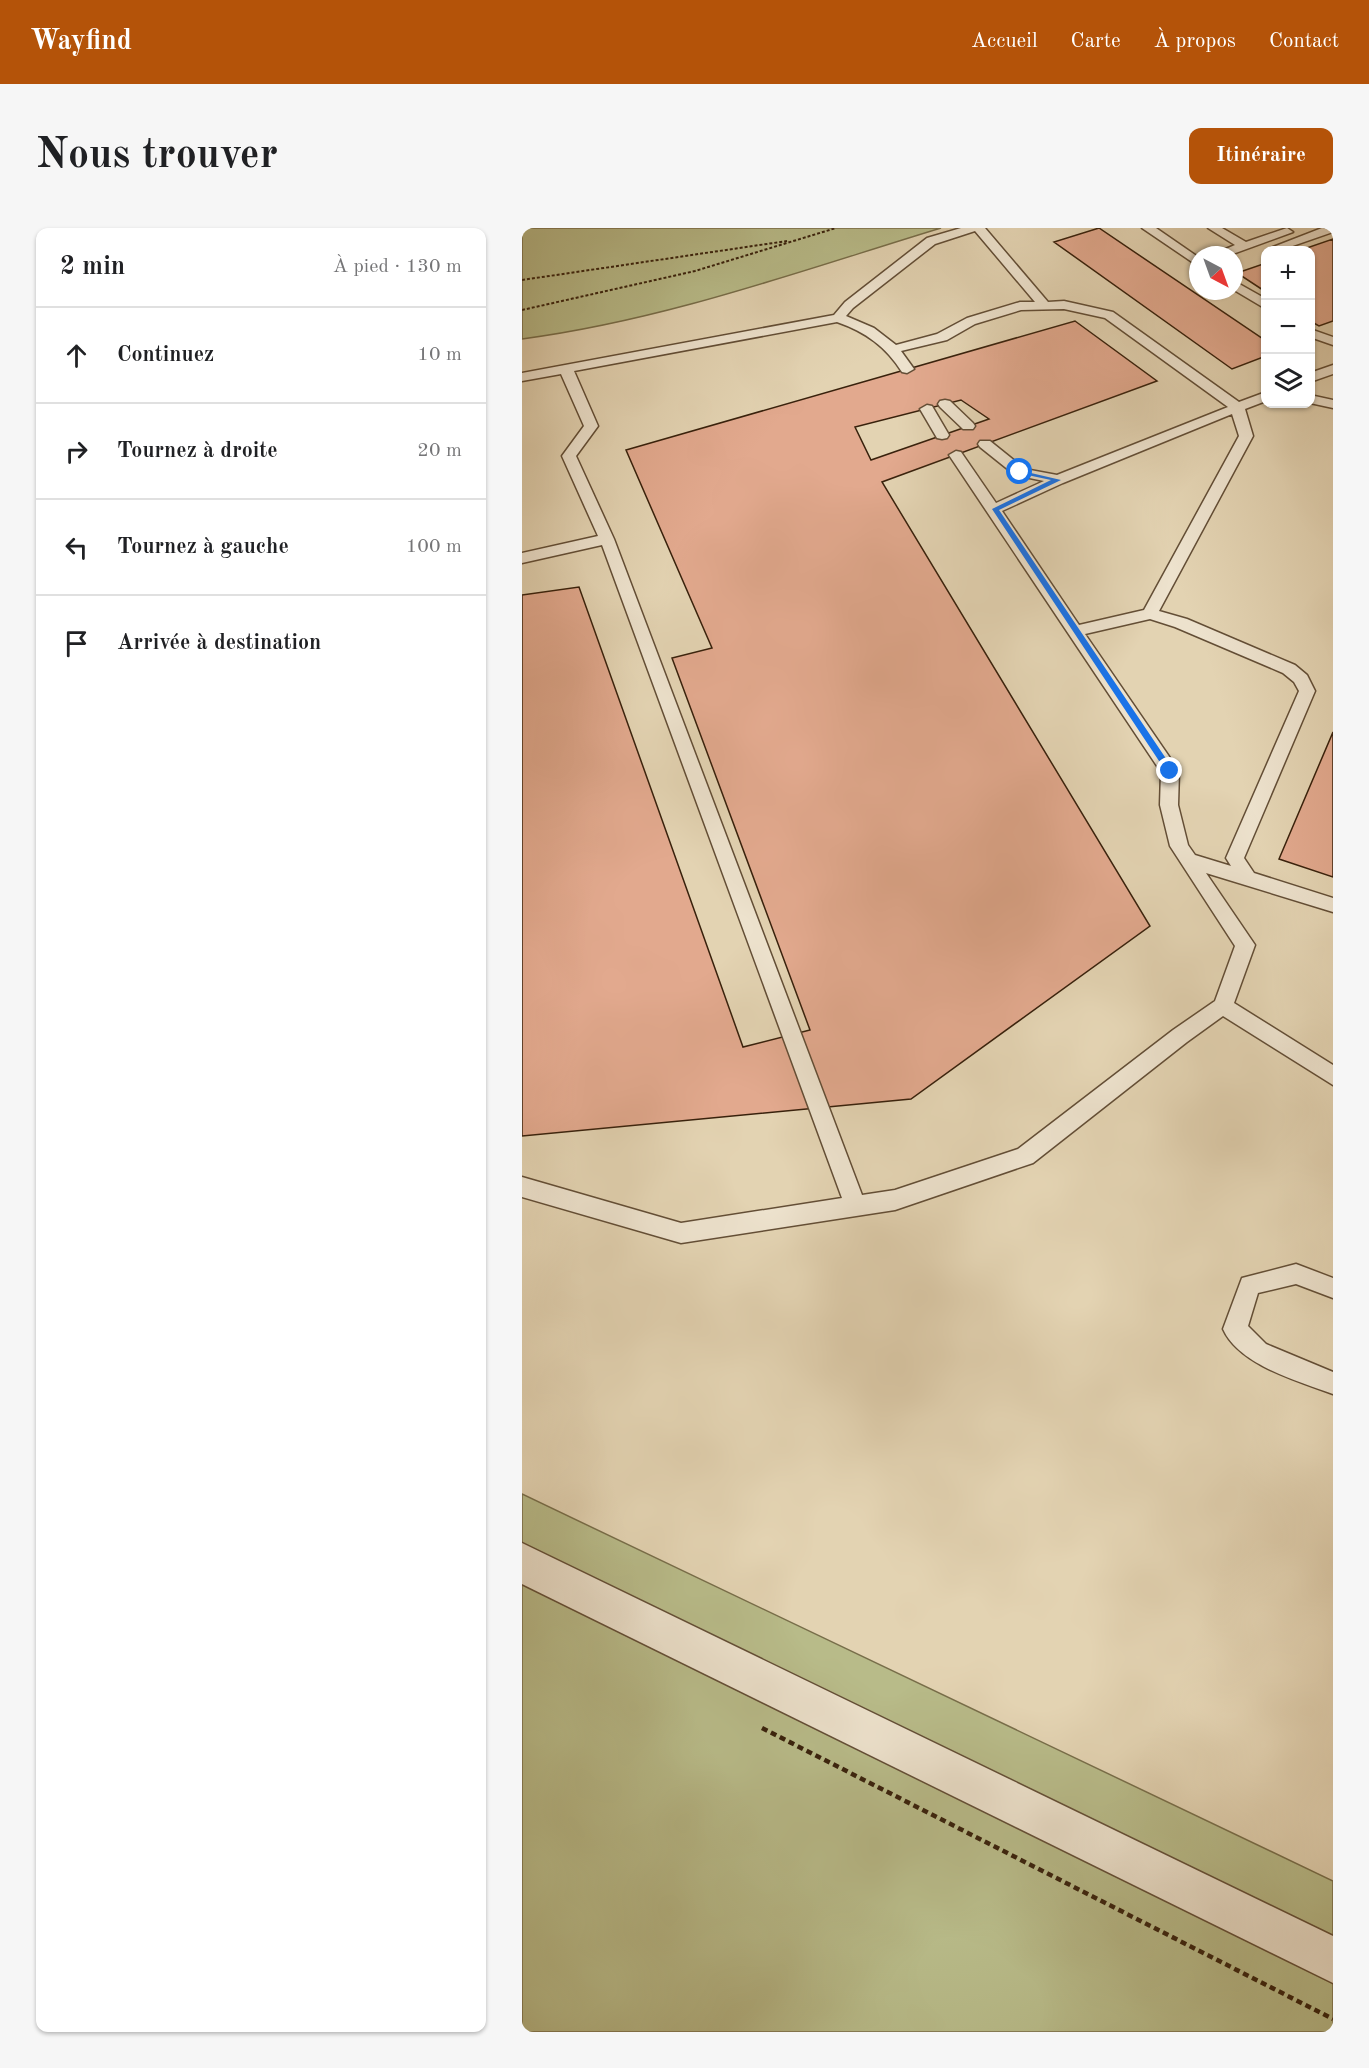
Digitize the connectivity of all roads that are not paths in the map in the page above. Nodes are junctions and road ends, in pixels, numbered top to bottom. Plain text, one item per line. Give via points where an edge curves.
1 (973, 228) edge
2 (979, 228) edge
3 (1148, 228) edge
4 (1214, 228) edge
5 (1300, 228) edge
6 (1333, 228) edge
7 (1284, 230) edge
8 (1244, 246) joint
9 (1281, 246) edge
10 (1261, 253) edge
11 (1189, 256) edge
12 (1243, 259) edge
13 (1243, 291) edge
14 (1261, 302) edge
15 (1044, 305) junction
16 (838, 318) junction
17 (1315, 334) edge
18 (1333, 341) edge
19 (894, 349) junction
20 (906, 366) dead end
21 (566, 369) junction
22 (1333, 369) edge
23 (1315, 376) edge
24 (522, 377) edge
25 (1261, 398) edge
26 (1315, 400) edge
27 (945, 404) dead end
28 (1333, 404) edge
29 (1237, 407) junction
30 (927, 408) dead end
31 (968, 426) dead end
32 (942, 435) dead end
33 (985, 444) dead end
34 (956, 455) dead end
35 (1058, 480) junction
36 (995, 509) junction
37 (607, 539) junction
38 (522, 558) edge
39 (1150, 614) junction
40 (1076, 631) junction
41 (1188, 860) junction
42 (1247, 878) junction
43 (1333, 905) edge
44 (1223, 1006) junction
45 (1333, 1076) edge
46 (522, 1187) edge
47 (856, 1207) junction
48 (1333, 1288) edge
49 (1333, 1383) edge
50 (522, 1563) edge
51 (1333, 1960) edge

1 - 16 lane via 931,241
2 - 15 lane
3 - 11 lane
4 - 8 lane
5 - 7 lane
6 - 9 lane
7 - 8 lane
10 - 12 lane
13 - 14 lane
15 - 19 lane via 1020,306 971,321 942,337
15 - 29 lane via 1065,305 1109,315
16 - 19 lane via 863,325
16 - 21 lane
17 - 18 lane
19 - 20 lane
21 - 24 lane
21 - 37 lane via 591,426 569,456
22 - 23 lane
25 - 29 lane
26 - 28 lane
27 - 31 lane
29 - 35 lane
29 - 39 lane via 1246,436
30 - 32 lane
33 - 35 lane via 1020,472
34 - 36 lane
35 - 36 lane
36 - 40 lane
37 - 38 lane
37 - 47 lane
39 - 40 lane
39 - 42 lane via 1289,669 1307,691 1236,858
40 - 41 lane via 1170,771 1169,805 1179,846
41 - 42 lane
41 - 44 lane via 1245,945
42 - 43 lane
44 - 45 lane
44 - 47 lane via 1025,1156 894,1200
46 - 47 lane via 681,1233
48 - 49 lane via 1296,1274 1250,1285 1235,1329 1258,1352
50 - 51 street

